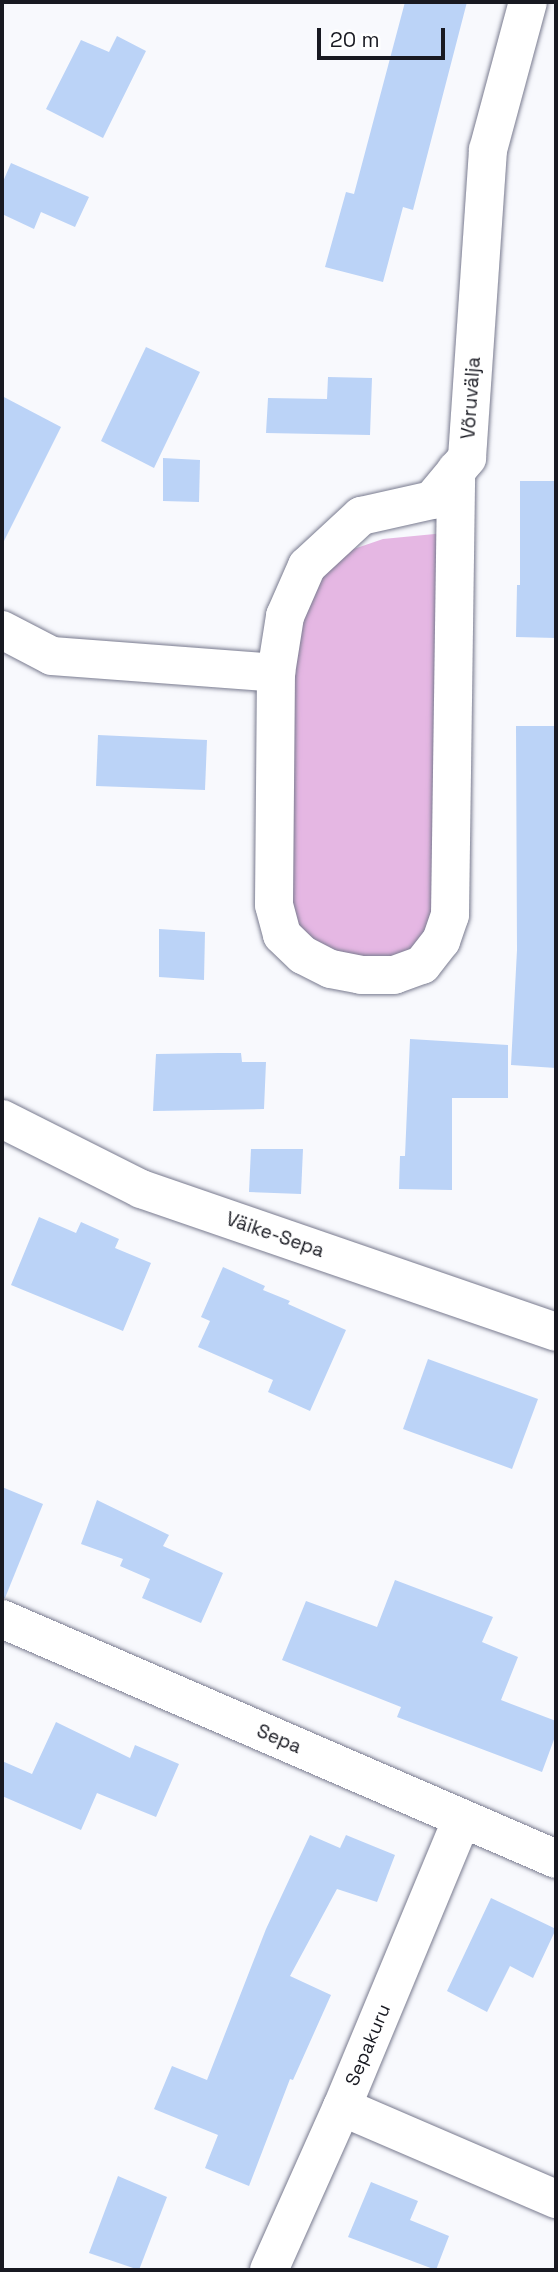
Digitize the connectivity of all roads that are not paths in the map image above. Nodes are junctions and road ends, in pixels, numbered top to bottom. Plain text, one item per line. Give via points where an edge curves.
1 (528, 2) edge
2 (456, 470) junction
3 (2, 630) edge
4 (275, 673) junction
5 (2, 1119) edge
6 (556, 1332) edge
7 (2, 1619) edge
8 (462, 1819) junction
9 (556, 1859) edge
10 (342, 2107) junction
11 (556, 2199) edge
12 (269, 2270) edge

1 - 2 street, Võruvälja via 488,150 467,458
2 - 4 street, Võruvälja via 432,500 361,516 307,566 285,616
2 - 4 street, Võruvälja via 450,915 441,941 422,965 394,975 351,973 303,955 282,935 274,905
3 - 4 street via 52,656
5 - 6 street, Väike-Sepa via 141,1189
7 - 8 street, Sepa
8 - 9 street, Sepa
8 - 10 street, Sepakuru
10 - 11 street
10 - 12 street, Sepakuru

